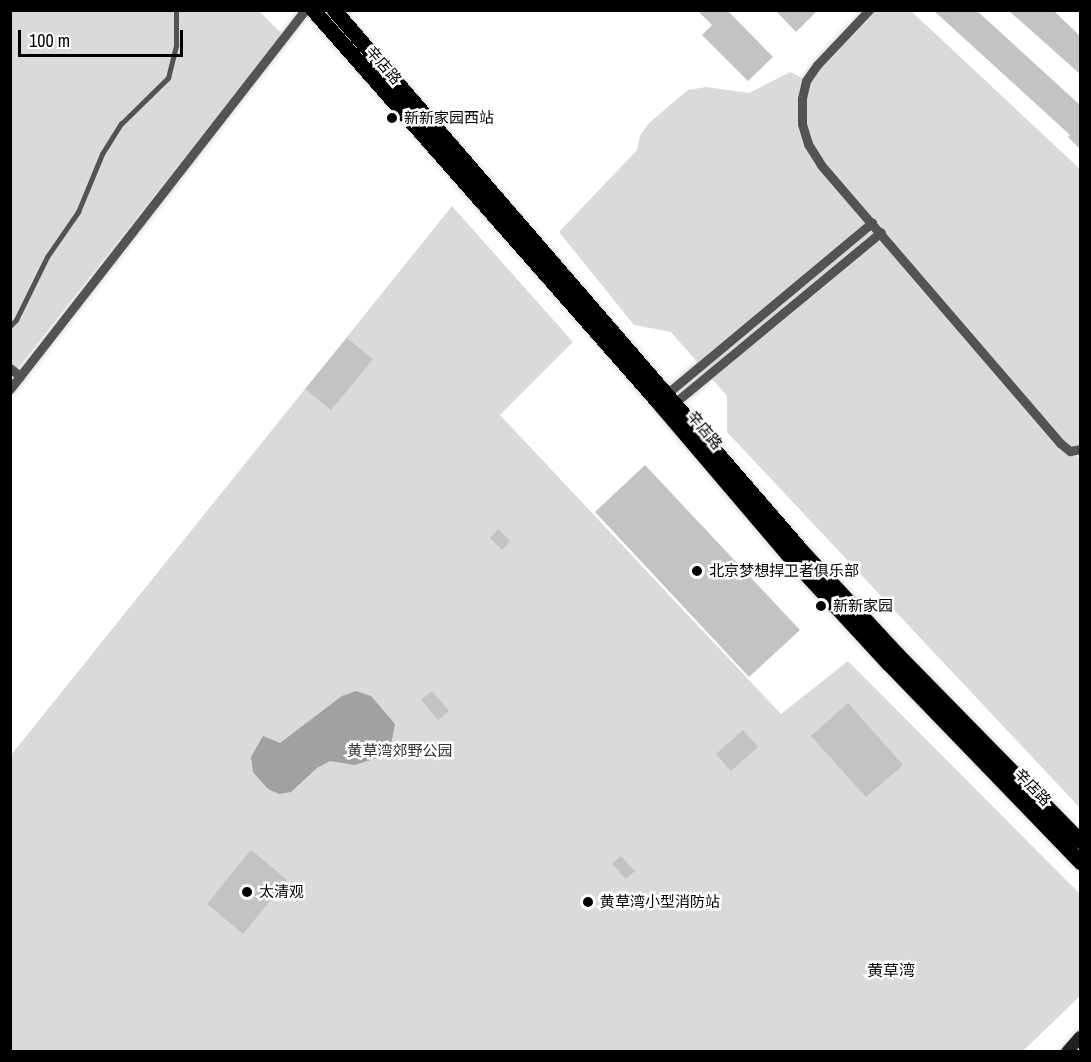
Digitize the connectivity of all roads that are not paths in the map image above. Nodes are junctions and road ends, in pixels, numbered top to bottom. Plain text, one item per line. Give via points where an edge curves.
1 (176, 10) edge
2 (334, 10) edge
3 (869, 10) edge
4 (304, 12) edge
5 (872, 223) junction
6 (880, 232) junction
7 (10, 326) edge
8 (10, 368) edge
9 (20, 376) junction
10 (10, 388) edge
11 (666, 402) junction
12 (1080, 448) edge
13 (1080, 841) edge
14 (1080, 862) edge
15 (1080, 1037) edge
16 (1067, 1052) edge

1 - 7 lane via 176,45 168,78 122,124 102,154 78,212 47,257
2 - 11 main road, 辛店路
3 - 5 street via 806,81 802,124 821,165
4 - 9 street
4 - 11 main road, 辛店路
5 - 6 street
5 - 11 street
6 - 11 street
6 - 12 street via 1060,443 1070,451
8 - 9 street
9 - 10 street
11 - 13 main road, 辛店路 via 897,654
11 - 14 main road, 辛店路 via 828,599
15 - 16 main road

